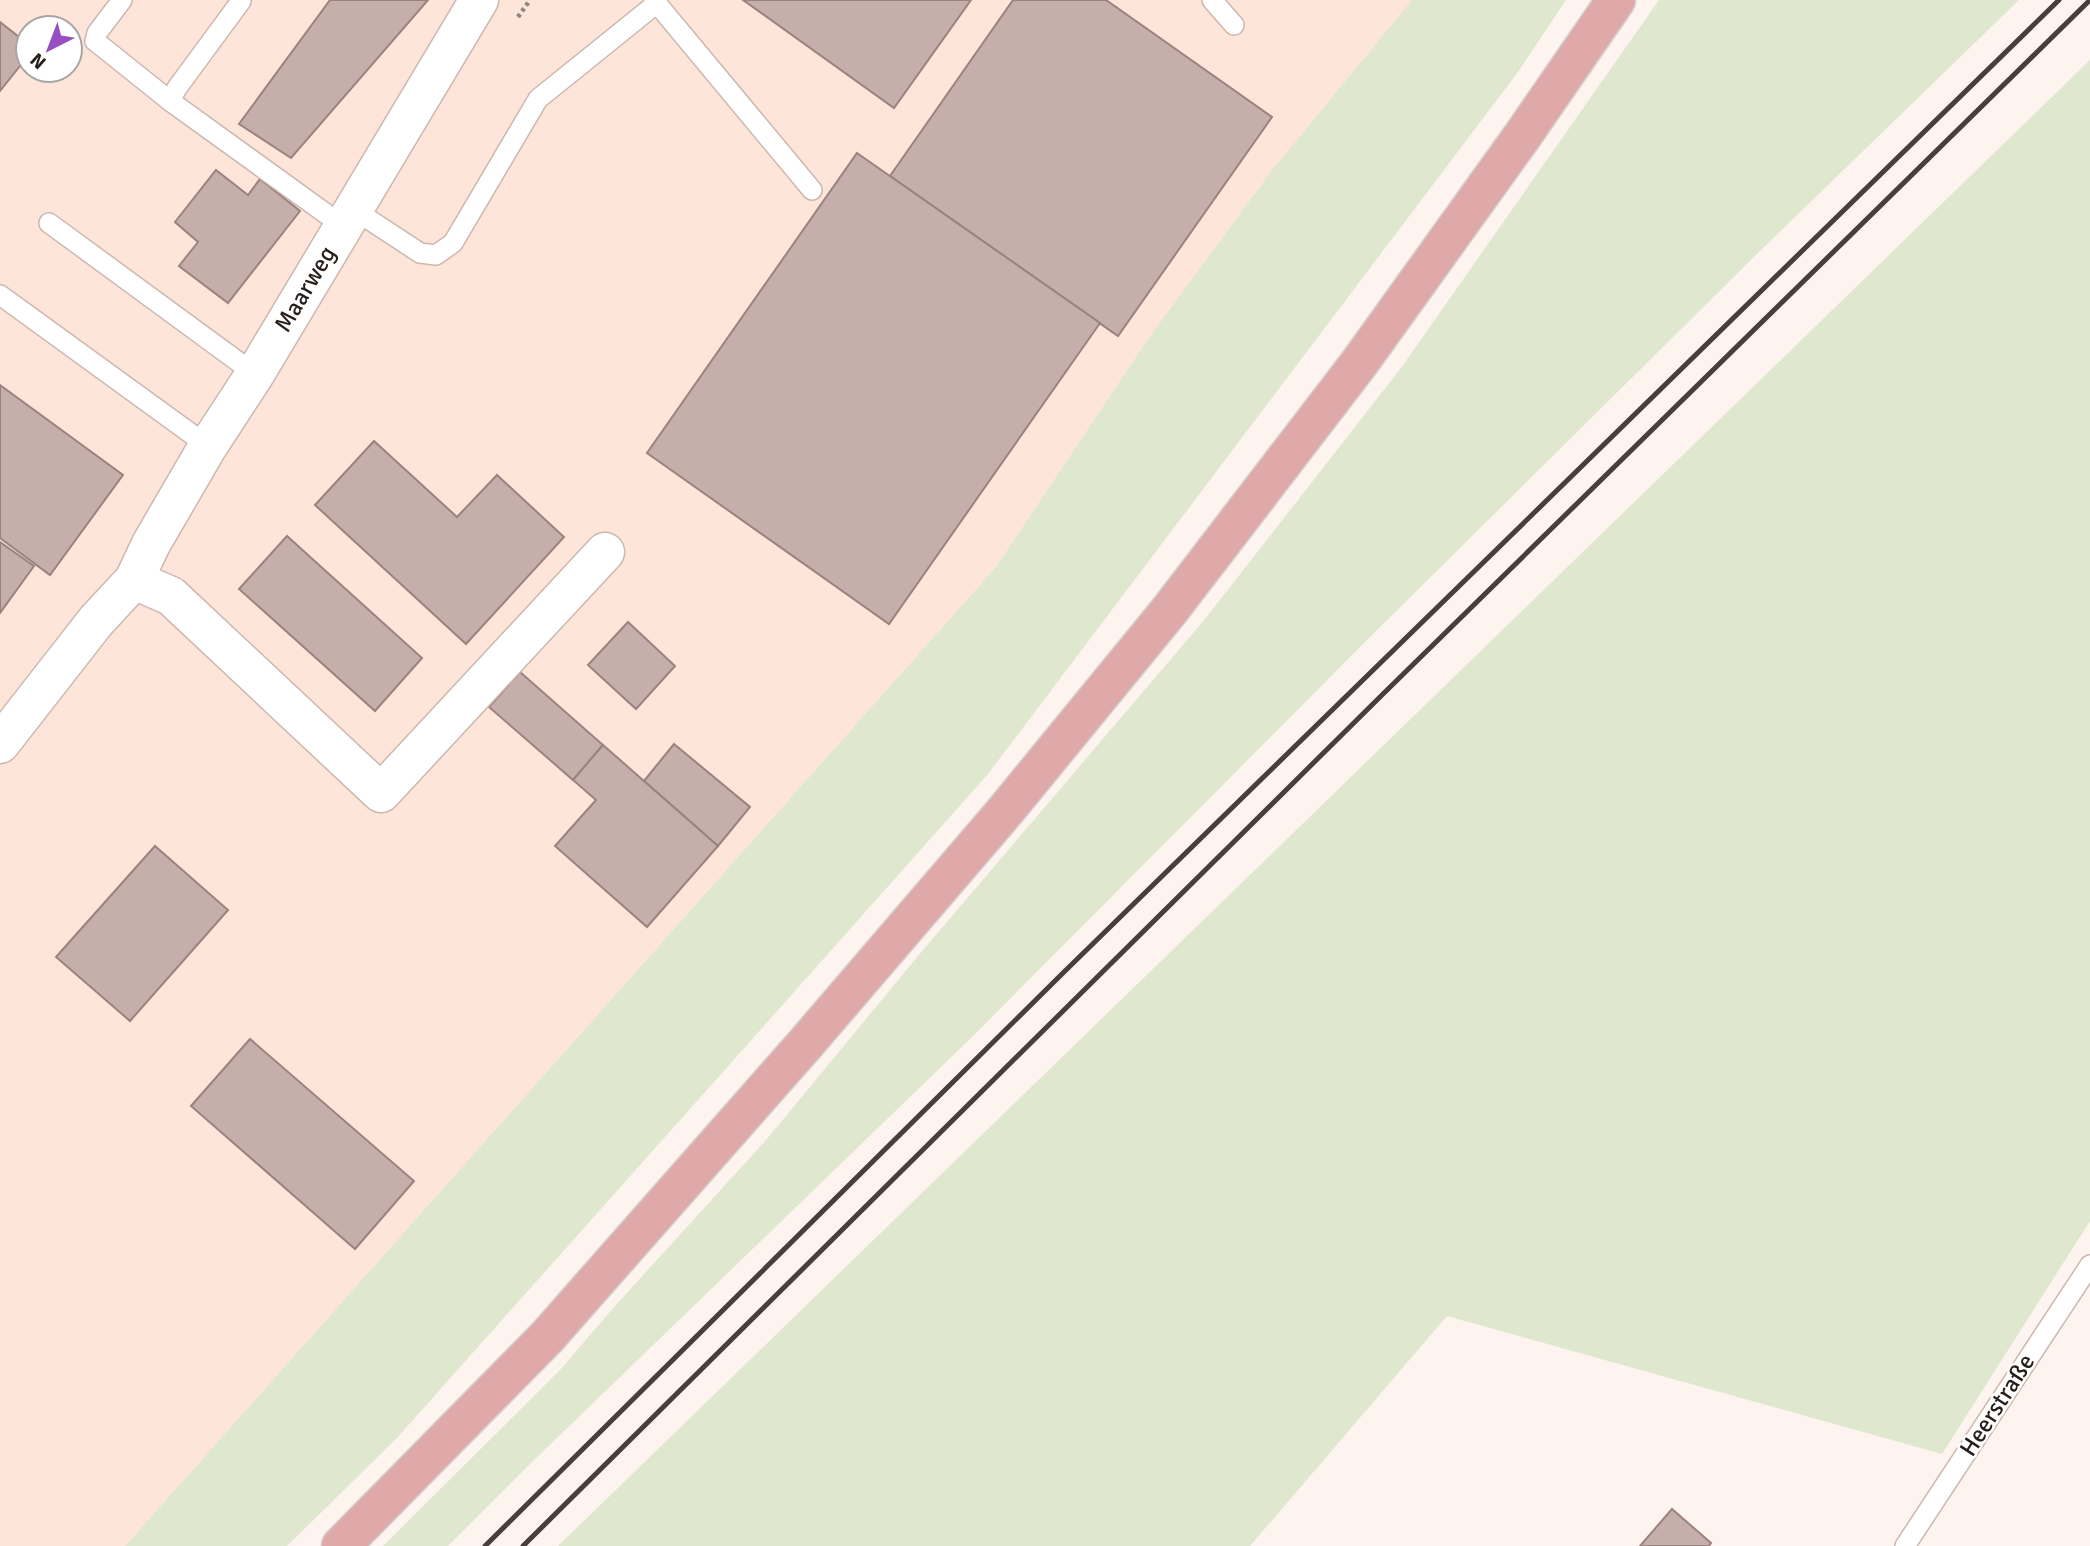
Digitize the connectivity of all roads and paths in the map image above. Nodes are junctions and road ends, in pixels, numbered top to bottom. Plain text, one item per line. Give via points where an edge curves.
1 (122, 0) edge
2 (479, 0) edge
3 (1212, 0) edge
4 (1616, 0) edge
5 (241, 1) edge
6 (655, 2) edge
7 (1234, 25) dead end
8 (170, 101) junction
9 (811, 190) dead end
10 (348, 218) junction
11 (49, 223) dead end
12 (0, 295) edge
13 (255, 373) junction
14 (208, 446) junction
15 (605, 552) dead end
16 (134, 580) junction
17 (0, 744) edge
18 (2090, 1265) edge
19 (341, 1546) edge
20 (1905, 1546) edge

1 - 8 lane via 95,41
2 - 10 street, Maarweg
3 - 7 lane
4 - 19 main road via 1360,362 1169,611 1015,799 547,1338
5 - 8 lane
6 - 9 lane
6 - 10 lane via 538,99 453,243 436,255 420,253
8 - 10 lane
10 - 13 street, Maarweg
11 - 13 lane
12 - 14 lane
13 - 14 street, Maarweg
14 - 16 street, Maarweg
15 - 16 street via 382,793 171,596
16 - 17 street, Maarweg
18 - 20 lane, Heerstraße

